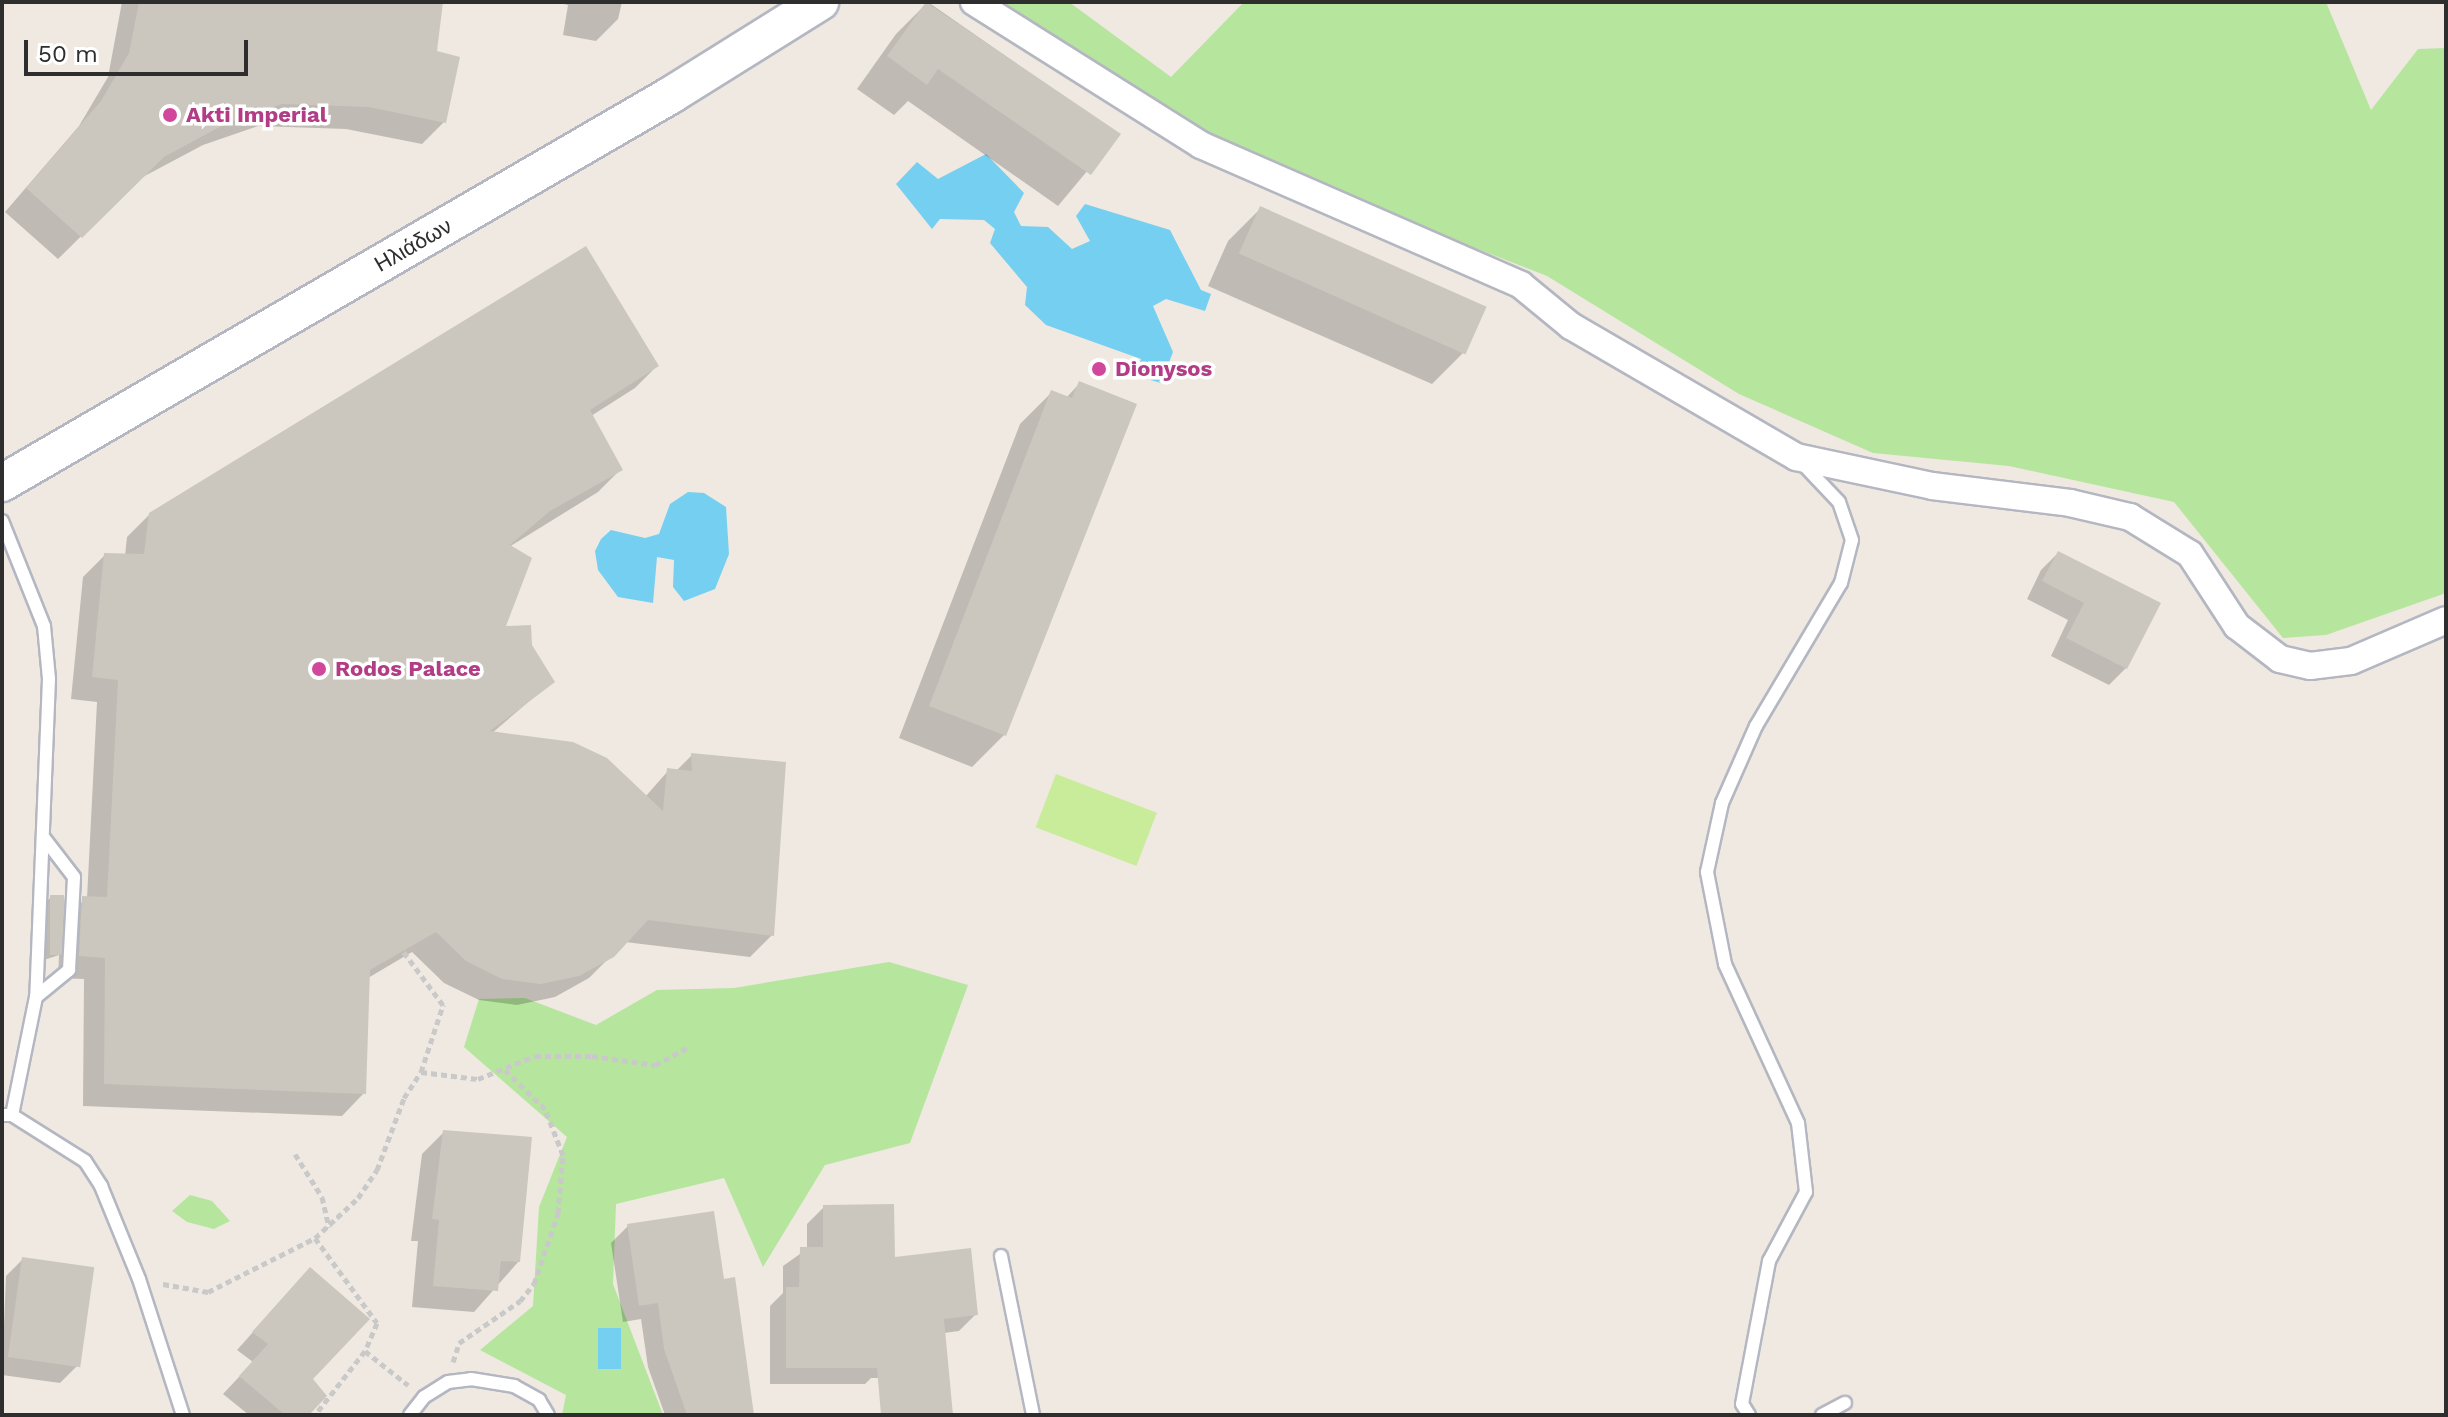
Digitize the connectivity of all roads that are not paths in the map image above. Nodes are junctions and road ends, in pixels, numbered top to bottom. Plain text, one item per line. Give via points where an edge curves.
1 (820, 2) edge
2 (974, 2) edge
3 (1796, 457) junction
4 (2, 483) edge
5 (2, 521) edge
6 (2446, 620) edge
7 (44, 838) junction
8 (36, 997) junction
9 (7, 1115) edge
10 (1001, 1256) dead end
11 (1845, 1403) dead end
12 (183, 1415) edge
13 (410, 1415) edge
14 (548, 1415) edge
15 (1033, 1415) edge
16 (1749, 1415) edge
17 (1822, 1415) edge

1 - 4 street, Ηλιάδων via 657,103
2 - 3 street via 1201,145 1521,285 1571,326
3 - 6 street via 1932,486 2070,503 2130,517 2190,554 2237,626 2280,659 2310,666 2351,661
3 - 16 lane via 1839,502 1852,540 1841,583 1756,726 1733,777 1707,872 1725,964 1798,1123 1806,1192 1769,1261 1742,1404
5 - 7 lane via 44,626 49,679
7 - 8 lane
7 - 8 lane via 74,877 69,970
8 - 9 lane
9 - 12 lane via 85,1161 139,1279
10 - 15 lane
11 - 17 lane
13 - 14 lane via 424,1397 448,1382 471,1379 514,1386 539,1400

